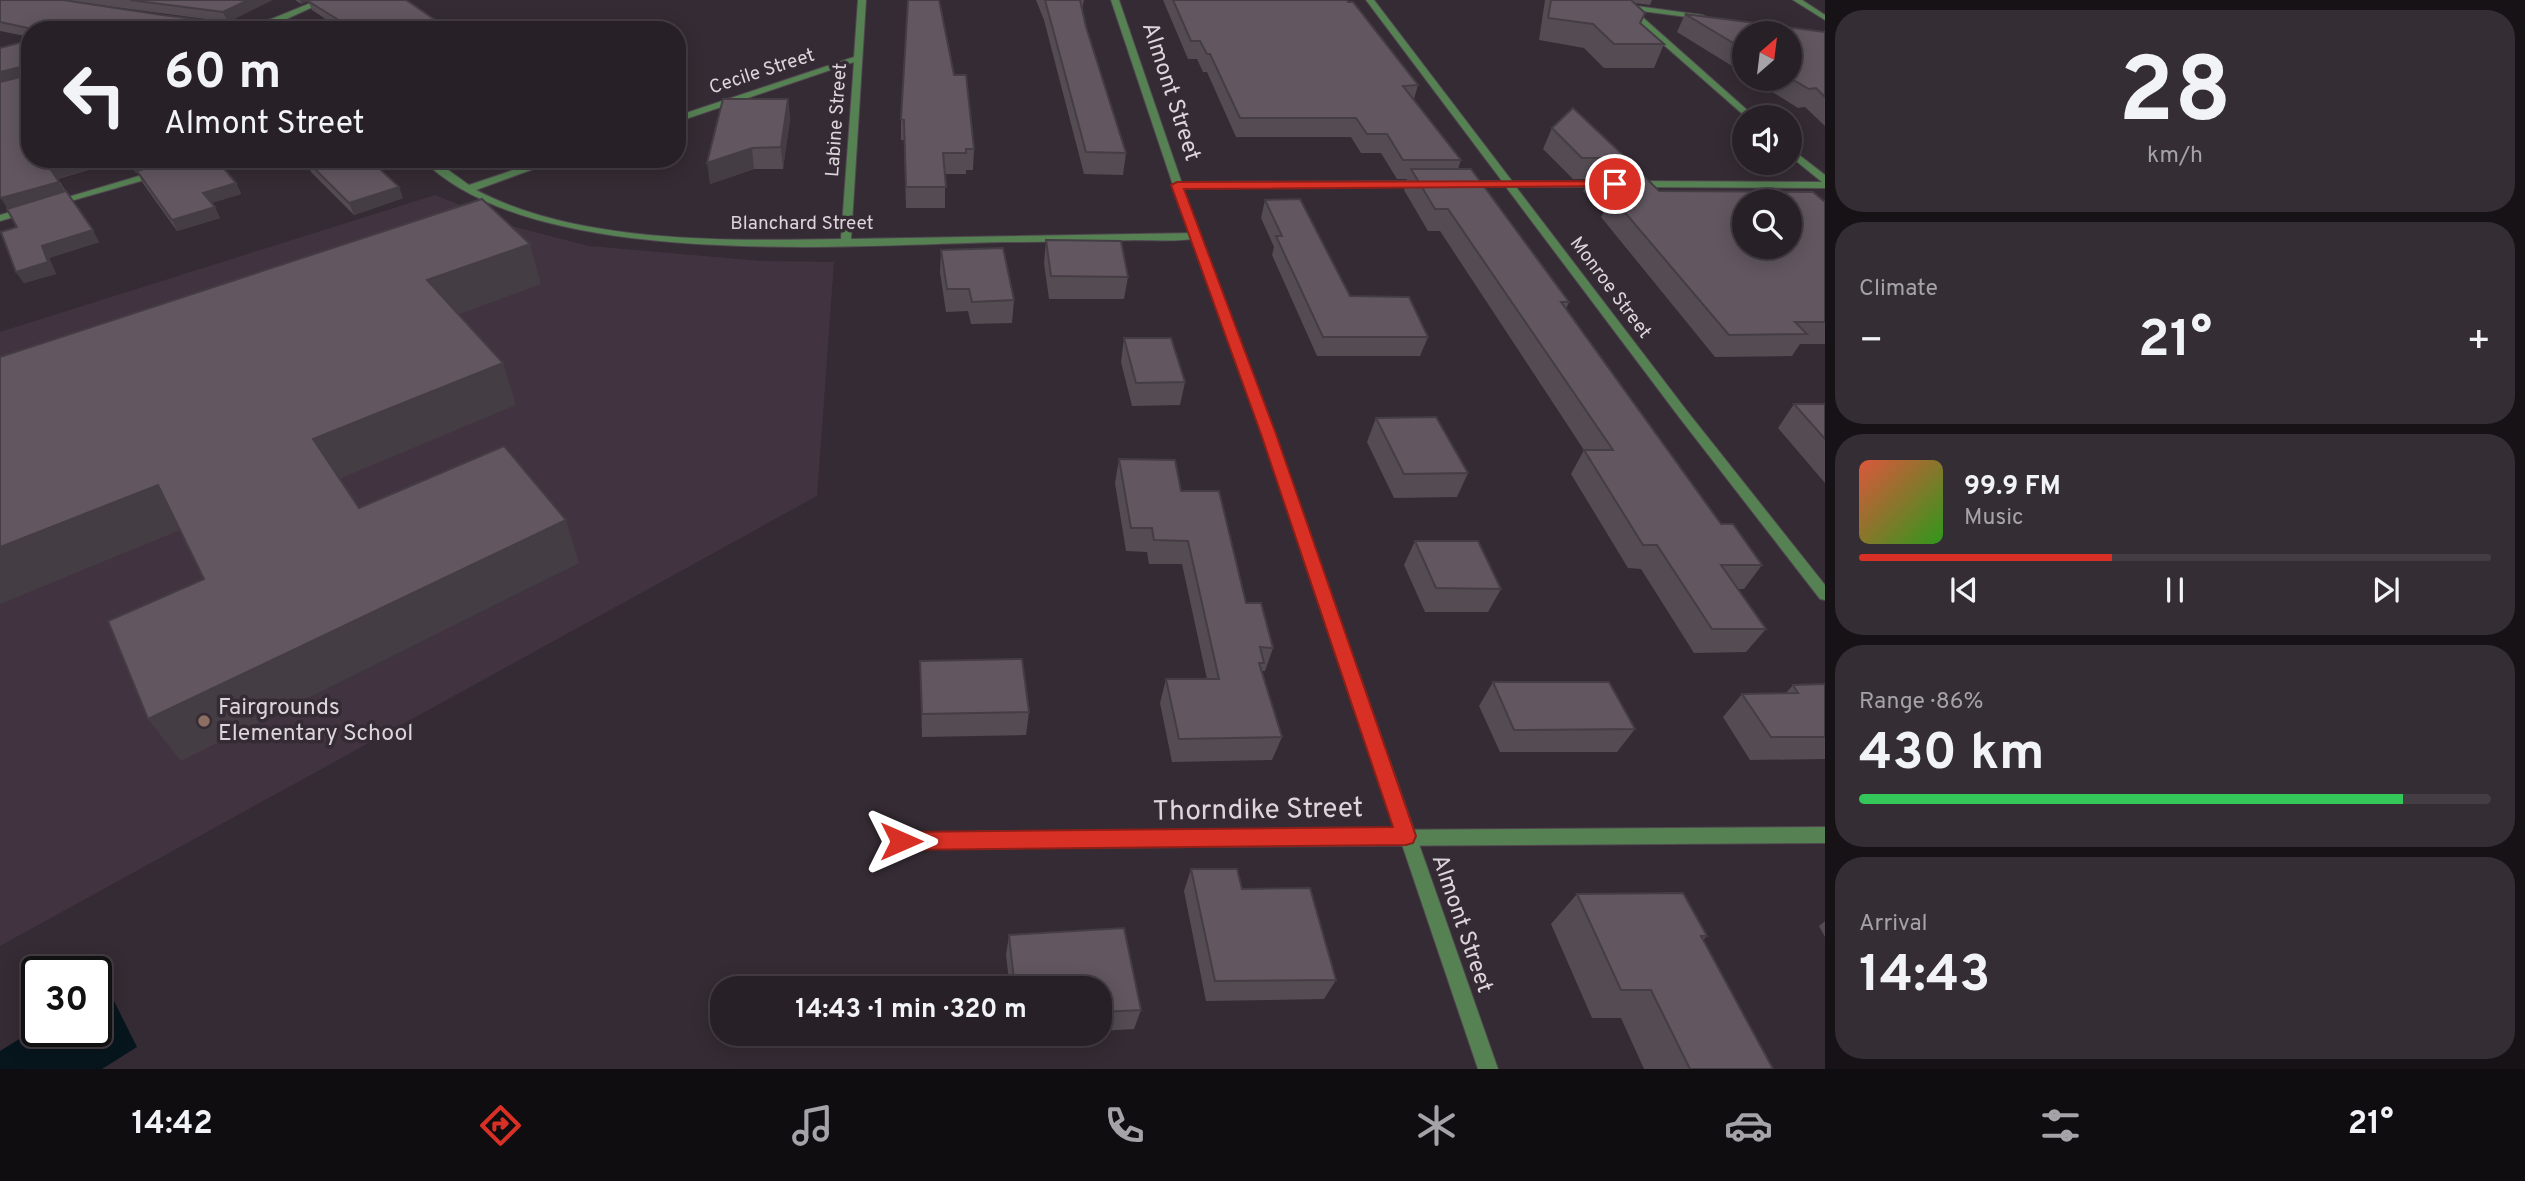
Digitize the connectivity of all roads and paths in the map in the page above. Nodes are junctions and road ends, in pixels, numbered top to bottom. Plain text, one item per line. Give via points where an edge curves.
1 (324, 0) edge
2 (862, 0) edge
3 (1115, 0) edge
4 (1370, 0) edge
5 (1797, 0) edge
6 (1614, 5) edge
7 (1626, 7) junction
8 (1706, 18) edge
9 (1825, 18) edge
10 (274, 21) edge
11 (858, 58) junction
12 (1737, 105) edge
13 (686, 116) edge
14 (1802, 162) edge
15 (439, 168) edge
16 (530, 168) edge
17 (168, 170) edge
18 (1825, 183) edge
19 (1440, 184) edge
20 (1454, 184) edge
21 (1509, 184) junction
22 (1177, 185) junction
23 (468, 189) junction
24 (0, 218) edge
25 (1195, 236) junction
26 (846, 242) junction
27 (1825, 595) edge
28 (1825, 835) edge
29 (1406, 836) junction
30 (901, 841) dead end
31 (1488, 1069) edge

1 - 10 street
2 - 11 street, Labine Street
3 - 22 street, Almont Street
4 - 21 street, Monroe Street
5 - 9 street
6 - 7 street
7 - 8 street
7 - 12 street
11 - 13 street, Cecile Street
11 - 26 street, Labine Street
14 - 18 street
15 - 23 street, Blanchard Street
16 - 23 street
17 - 24 street
18 - 21 street
19 - 22 street
20 - 21 street
21 - 27 street, Monroe Street
22 - 25 street, Almont Street
23 - 26 street, Blanchard Street via 516,210 626,233 710,240
25 - 26 street, Blanchard Street
25 - 29 street, Almont Street via 1269,434
28 - 29 street, Thorndike Street
29 - 30 street, Thorndike Street
29 - 31 street, Almont Street

